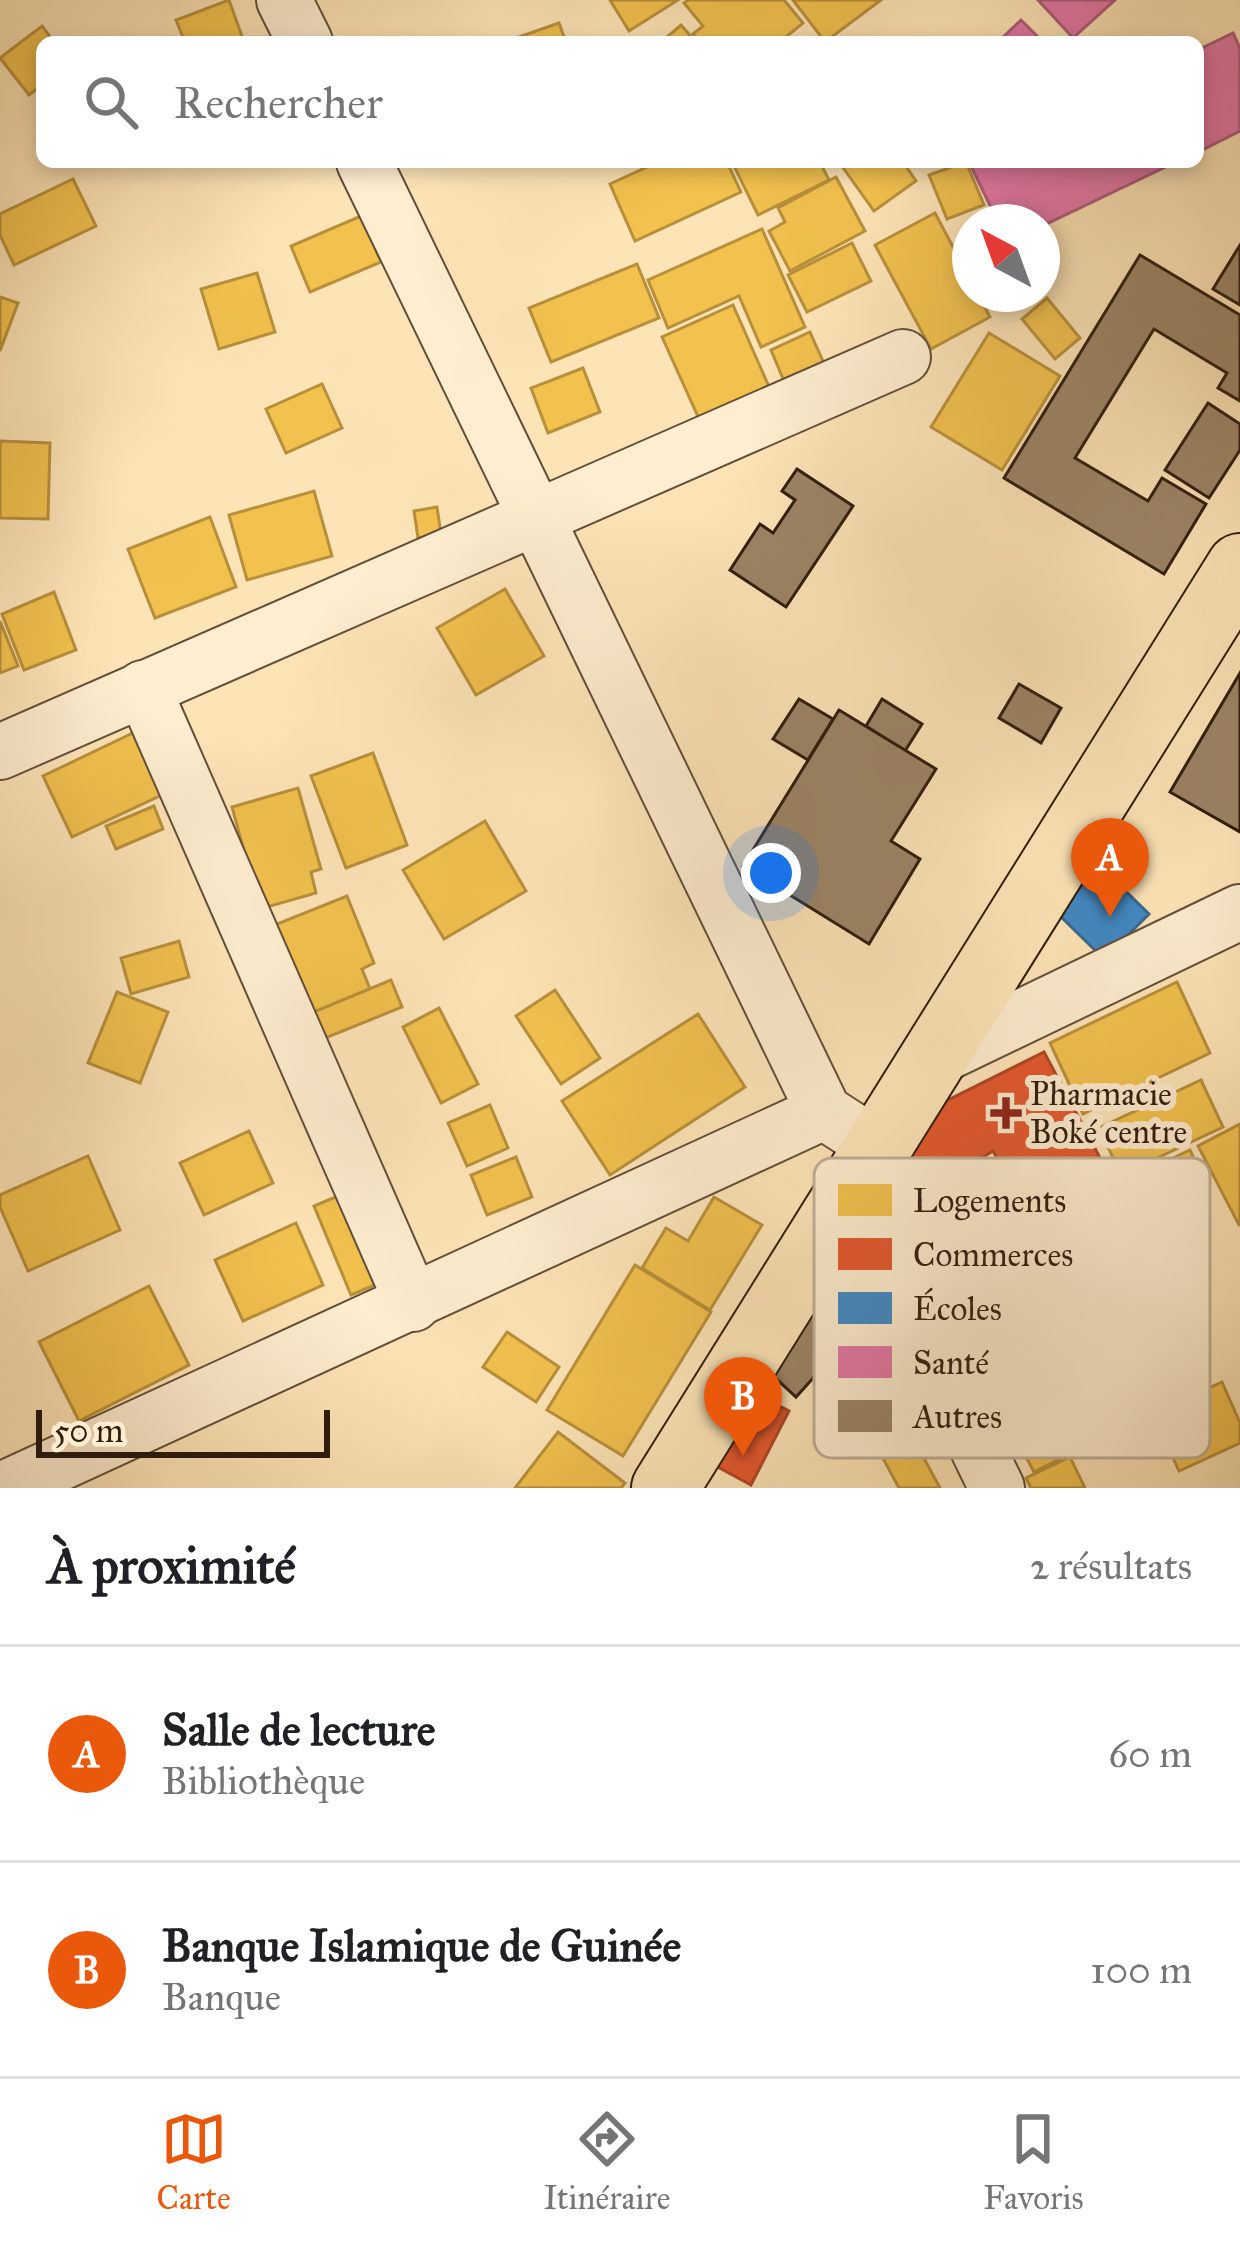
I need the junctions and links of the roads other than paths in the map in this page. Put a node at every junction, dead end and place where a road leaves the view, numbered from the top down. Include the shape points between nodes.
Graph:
1 (284, 0) edge
2 (301, 36) edge
3 (367, 168) edge
4 (903, 357) dead end
5 (538, 517) junction
6 (1240, 566) edge
7 (143, 688) junction
8 (0, 752) edge
9 (1240, 912) edge
10 (936, 1058) junction
11 (850, 1148) junction
12 (822, 1158) edge
13 (845, 1158) edge
14 (854, 1158) edge
15 (814, 1161) edge
16 (814, 1214) edge
17 (413, 1304) junction
18 (984, 1458) edge
19 (3, 1486) edge
20 (665, 1488) edge
21 (997, 1488) edge

1 - 2 street
3 - 5 street
4 - 5 street
5 - 7 street
5 - 11 street
6 - 10 highway
7 - 8 street
7 - 17 street
9 - 10 street
10 - 11 highway
11 - 12 street
11 - 13 highway
11 - 14 street
15 - 17 street
16 - 20 highway
17 - 19 street
18 - 21 street

